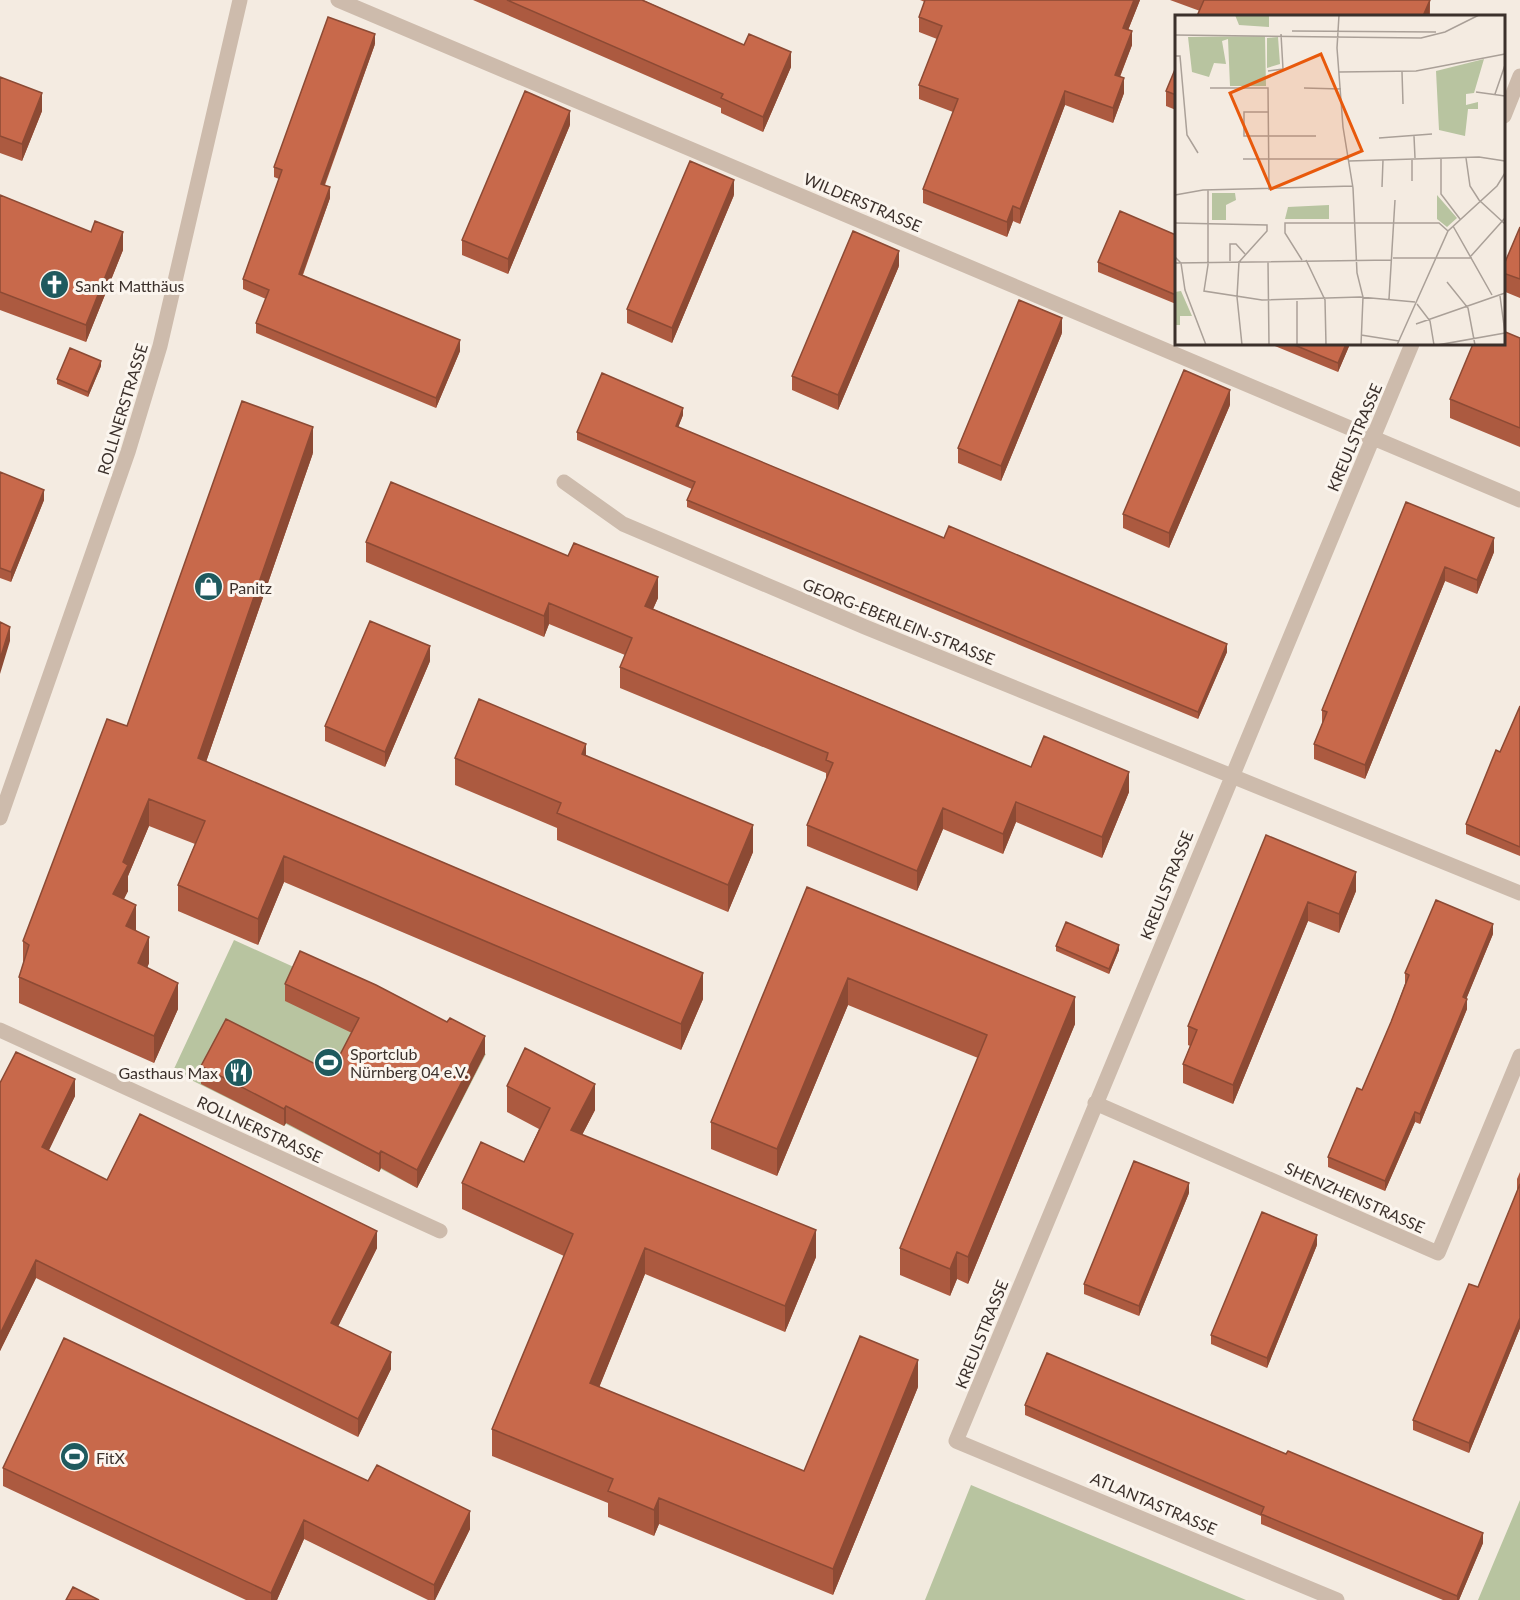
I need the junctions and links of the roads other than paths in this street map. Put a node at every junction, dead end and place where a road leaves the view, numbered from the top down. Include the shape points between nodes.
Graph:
1 (240, 0) edge
2 (338, 0) edge
3 (1520, 76) edge
4 (1505, 112) edge
5 (1412, 345) edge
6 (1374, 437) junction
7 (564, 482) dead end
8 (1520, 500) edge
9 (1230, 776) junction
10 (0, 818) edge
11 (1520, 893) edge
12 (0, 1030) edge
13 (1520, 1056) edge
14 (1095, 1103) junction
15 (440, 1232) dead end
16 (956, 1441) joint
17 (1337, 1600) edge

1 - 10 street, ROLLNERSTRASSE via 160,346 128,452
2 - 6 street, WILDERSTRASSE
3 - 4 street
5 - 6 street, KREULSTRASSE
6 - 8 street, WILDERSTRASSE
6 - 9 street, KREULSTRASSE
7 - 9 street, GEORG-EBERLEIN-STRASSE via 623,524
9 - 11 street
9 - 14 street, KREULSTRASSE
12 - 15 street, ROLLNERSTRASSE
13 - 14 street, SHENZHENSTRASSE via 1437,1253
14 - 16 street, KREULSTRASSE
16 - 17 street, ATLANTASTRASSE

